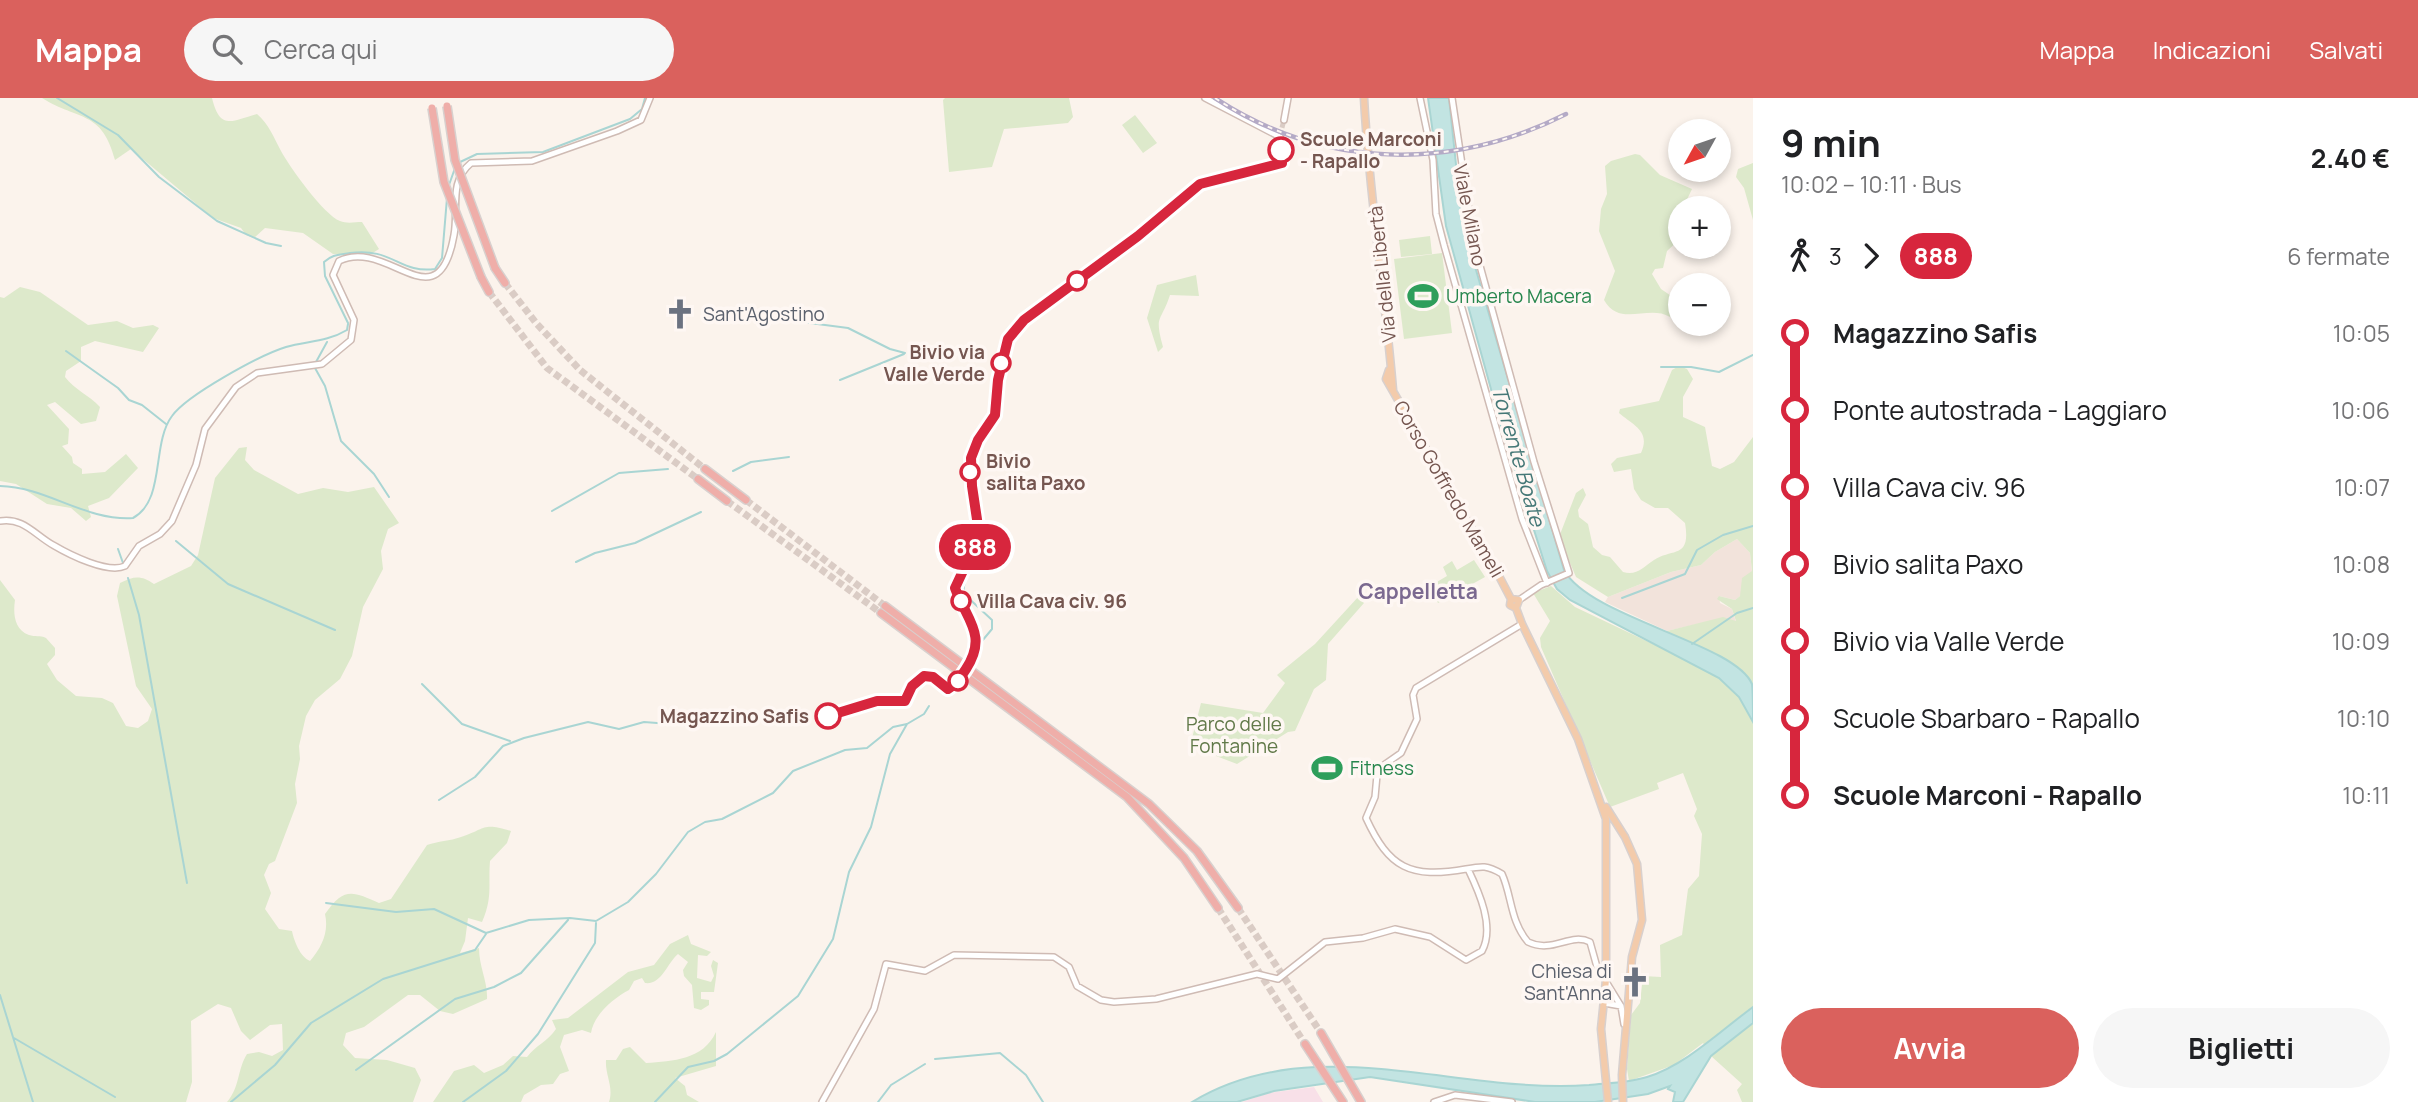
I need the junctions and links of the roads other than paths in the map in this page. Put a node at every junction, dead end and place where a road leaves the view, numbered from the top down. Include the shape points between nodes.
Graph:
1 (431, 98) edge
2 (650, 98) edge
3 (1205, 98) edge
4 (1289, 98) edge
5 (1364, 98) edge
6 (1420, 98) edge
7 (1452, 98) edge
8 (447, 102) edge
9 (1284, 120) tunnel mouth
10 (1280, 137) dead end
11 (505, 283) tunnel mouth
12 (489, 292) tunnel mouth
13 (1390, 364) junction
14 (1386, 379) joint
15 (1393, 390) junction
16 (705, 469) tunnel mouth
17 (698, 479) tunnel mouth
18 (746, 500) tunnel mouth
19 (727, 502) tunnel mouth
20 (0, 522) edge
21 (1547, 583) junction
22 (1515, 603) junction
23 (883, 609) tunnel mouth
24 (1522, 624) junction
25 (989, 688) junction
26 (1601, 799) junction
27 (1468, 869) junction
28 (1218, 908) tunnel mouth
29 (1238, 908) tunnel mouth
30 (1606, 980) junction
31 (1604, 1003) junction
32 (1620, 1006) junction
33 (1625, 1028) junction
34 (1321, 1033) tunnel mouth
35 (1305, 1044) tunnel mouth
36 (1622, 1078) junction
37 (1605, 1079) junction
38 (1623, 1100) edge
39 (1607, 1101) edge
40 (822, 1102) edge
41 (1343, 1102) edge
42 (1361, 1102) edge
43 (1434, 1102) edge
44 (1512, 1102) edge

1 - 12 highway, bridge via 444,181
2 - 20 street via 641,120 617,131 532,161 471,163 457,180 454,235 445,268 426,279 375,259 339,261 333,275 354,320 351,340 322,364 247,378 205,429 196,465 172,521 139,546 125,566 119,569 64,551 20,523
3 - 10 street
4 - 9 street
5 - 13 main road, Via della Libertà
6 - 21 street via 1438,222 1522,519
7 - 21 street, Viale Milano via 1474,244 1569,573
8 - 11 highway, bridge via 455,160 495,268
13 - 14 main road, Via della Libertà
13 - 15 main road, Via della Libertà
14 - 15 main road, Corso Goffredo Mameli
15 - 22 main road, Corso Goffredo Mameli
16 - 18 highway
17 - 19 highway
21 - 22 street
22 - 24 main road, Corso Goffredo Mameli
23 - 25 highway
24 - 26 main road, Corso Goffredo Mameli via 1578,739
24 - 27 street via 1414,692 1418,719 1401,753 1381,767 1367,811 1378,844 1397,864 1413,872
25 - 28 highway via 1127,797 1184,859
25 - 29 highway via 1116,778 1172,824
26 - 30 main road via 1607,827
26 - 33 main road via 1637,864 1642,920 1632,957
27 - 30 street via 1480,865 1502,874 1508,901 1528,942 1552,947 1585,940 1592,945 1597,967
27 - 40 street via 1487,936 1482,951 1466,960 1430,937 1395,929 1363,939 1325,943 1278,979 1257,974 1156,999 1114,1002 1077,986 1069,967 1054,957 961,954 925,971 886,964 874,1009
30 - 31 main road
30 - 32 street
31 - 32 street
31 - 37 main road
32 - 33 street
33 - 36 main road
34 - 42 highway
35 - 41 highway
36 - 37 street
36 - 38 main road
37 - 39 main road
43 - 44 street via 1455,1095

